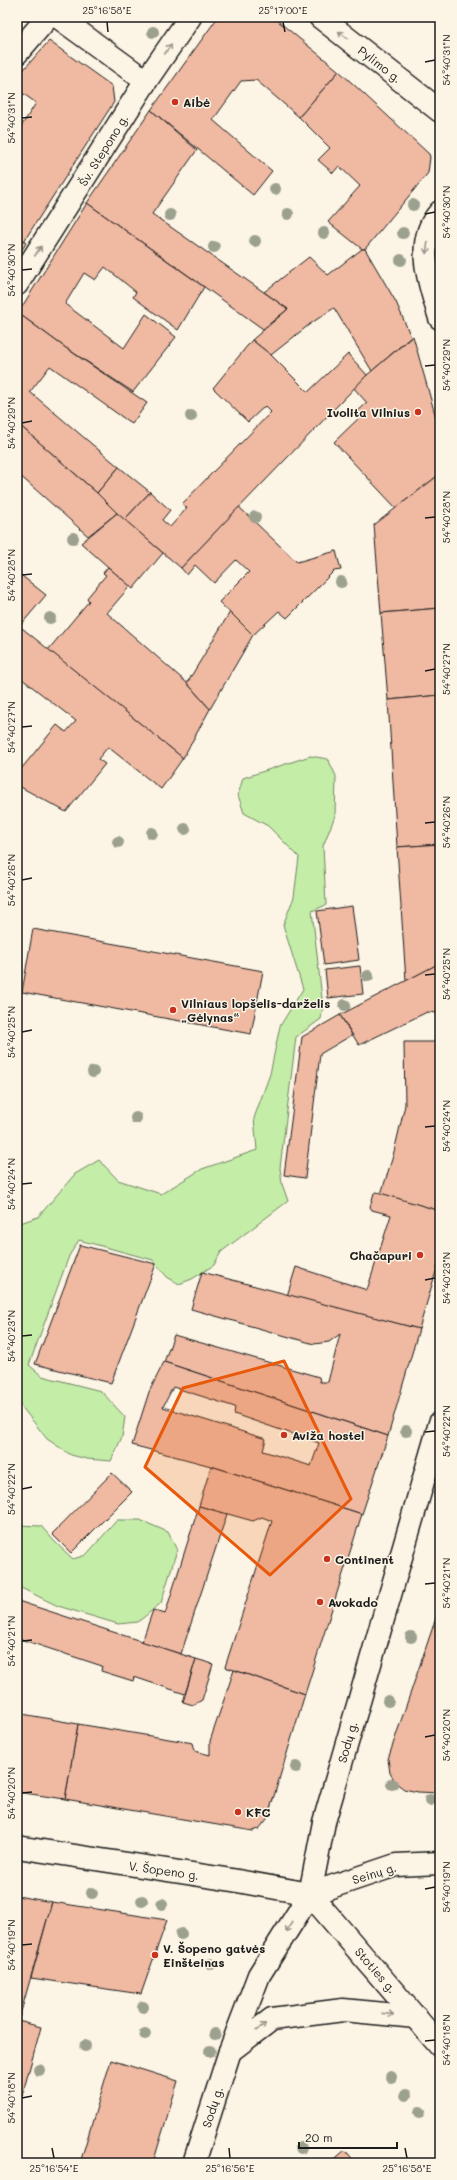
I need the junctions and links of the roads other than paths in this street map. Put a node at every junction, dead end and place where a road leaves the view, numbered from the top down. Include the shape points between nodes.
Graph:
1 (48, 17) edge
2 (58, 17) edge
3 (190, 17) edge
4 (320, 17) edge
5 (17, 53) edge
6 (146, 81) junction
7 (440, 111) edge
8 (440, 212) edge
9 (17, 284) edge
10 (440, 318) edge
11 (440, 1423) edge
12 (17, 1847) edge
13 (440, 1864) edge
14 (310, 1894) junction
15 (416, 2017) junction
16 (440, 2046) edge
17 (230, 2051) junction
18 (194, 2163) edge

1 - 5 main road
2 - 6 main road
6 -> 3 main road, Šv. Stepono g.
7 -> 4 main road, Pylimo g.
9 -> 6 main road, Šv. Stepono g.
8 -> 10 main road via 430,231 425,252 427,276
11 - 14 main road, Sodų g. via 324,1822
12 - 14 main road, V. Šopeno g.
13 - 14 main road, Seinų g. via 396,1865
14 - 15 main road, Stoties g.
14 -> 17 main road, Sodų g. via 259,1975
15 - 16 main road, Stoties g.
17 -> 15 main road via 272,2019 343,2010
17 - 18 main road, Sodų g.

